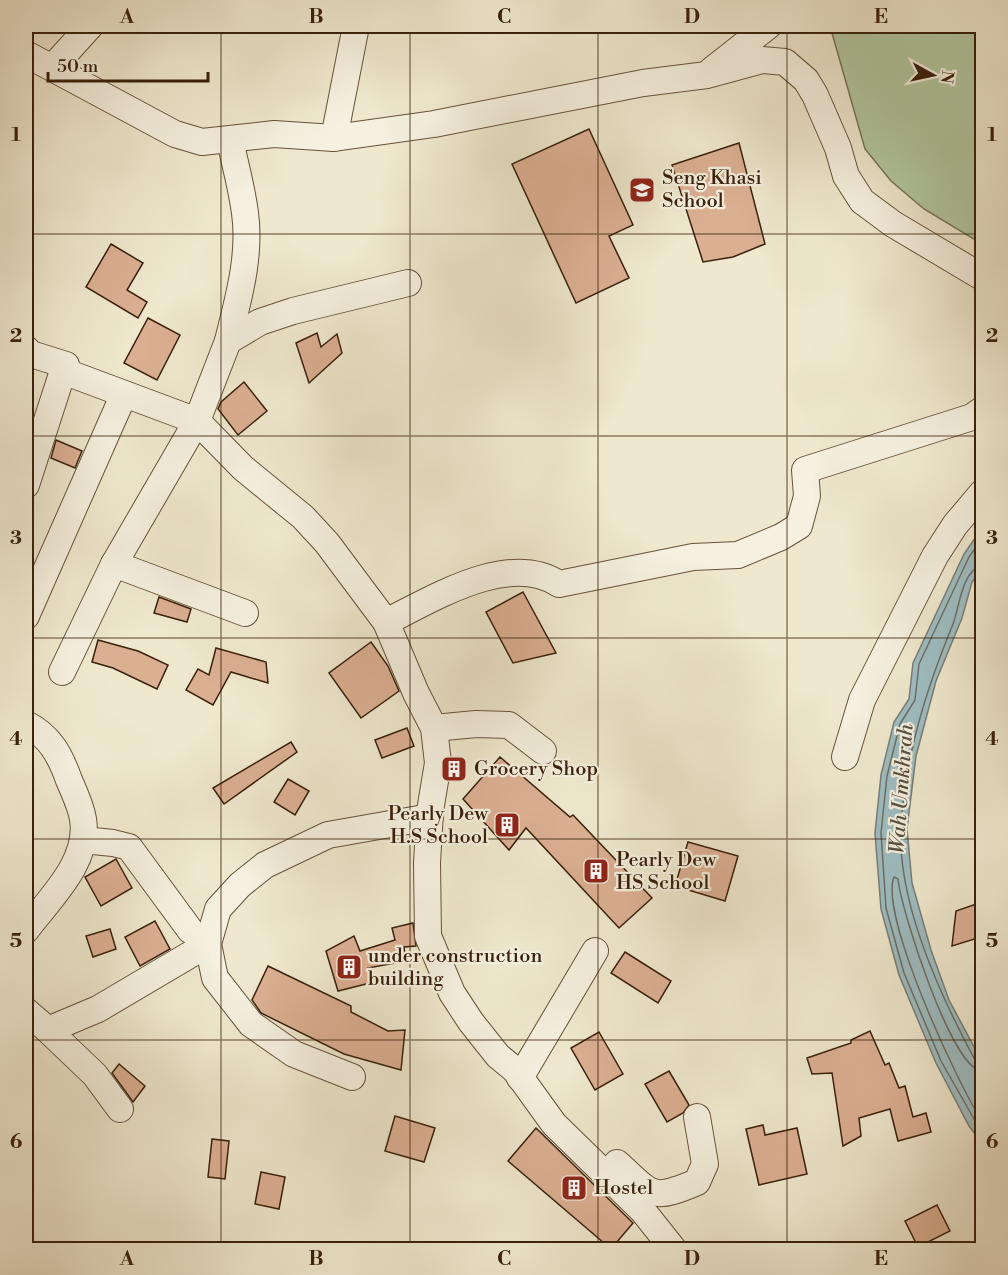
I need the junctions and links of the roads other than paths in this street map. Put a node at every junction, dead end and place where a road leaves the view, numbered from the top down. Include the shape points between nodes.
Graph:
1 (90, 26) edge
2 (356, 26) edge
3 (768, 26) edge
4 (26, 54) edge
5 (53, 67) junction
6 (707, 75) junction
7 (334, 138) junction
8 (230, 140) junction
9 (982, 278) edge
10 (408, 283) dead end
11 (228, 341) junction
12 (26, 349) edge
13 (63, 371) junction
14 (124, 394) junction
15 (982, 410) edge
16 (197, 422) junction
17 (26, 485) edge
18 (982, 494) edge
19 (114, 564) junction
20 (245, 613) dead end
21 (26, 616) edge
22 (386, 622) junction
23 (62, 672) dead end
24 (26, 724) edge
25 (434, 728) junction
26 (543, 751) dead end
27 (845, 757) dead end
28 (430, 817) junction
29 (83, 840) junction
30 (26, 930) edge
31 (199, 937) junction
32 (595, 951) dead end
33 (26, 1011) edge
34 (48, 1030) junction
35 (352, 1077) dead end
36 (520, 1078) junction
37 (120, 1109) dead end
38 (697, 1117) dead end
39 (586, 1156) junction
40 (674, 1250) edge

1 - 5 street
2 - 7 street
3 - 6 street
4 - 5 street
5 - 8 street via 175,134 202,142
6 - 7 street
6 - 9 street via 762,60 785,62 795,68 815,95 846,176 862,201
7 - 8 street via 274,134
8 - 11 street via 246,214 246,251
10 - 11 street via 282,314
11 - 16 street
12 - 13 street via 66,365
13 - 14 street
13 - 17 street
14 - 16 street
14 - 21 street
15 - 22 street via 972,417 805,470 807,496 799,526 738,555 693,556 559,584 548,578 516,573 476,580
16 - 19 street
16 - 22 street via 319,534
18 - 27 street via 934,556 862,700
19 - 20 street
19 - 23 street
22 - 25 street
24 - 29 street via 49,741 61,758 83,818
25 - 26 street via 509,725
25 - 28 street via 438,763
28 - 31 street via 328,835 265,866 240,885
28 - 36 street via 428,936 452,993 498,1056
29 - 30 street via 77,861
29 - 31 street via 129,848
31 - 34 street via 98,1009
31 - 35 street via 215,978 251,1024 294,1054
32 - 36 street
33 - 34 street
34 - 37 street via 96,1076
36 - 39 street via 554,1124
38 - 39 street via 705,1164 703,1174 697,1182 667,1195 647,1191 609,1157
39 - 40 street via 643,1211

